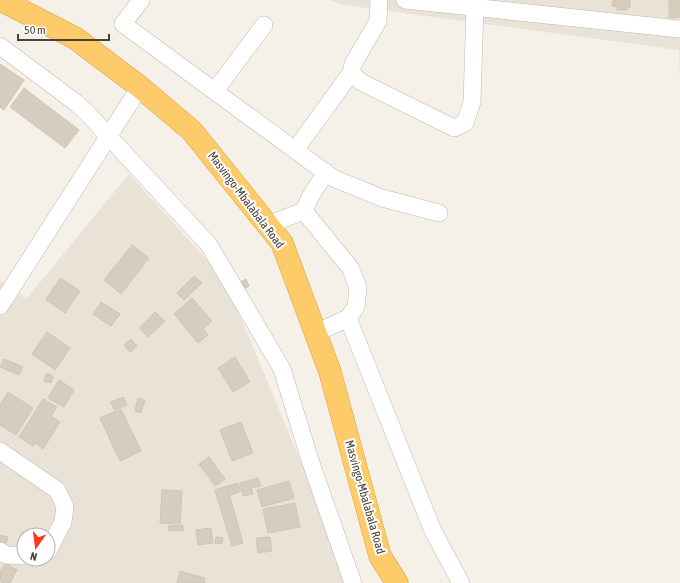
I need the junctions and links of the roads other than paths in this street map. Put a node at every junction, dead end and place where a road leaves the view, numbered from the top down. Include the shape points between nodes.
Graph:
1 (1, 0) edge
2 (141, 0) edge
3 (379, 0) edge
4 (405, 0) edge
5 (475, 7) junction
6 (264, 25) dead end
7 (680, 29) edge
8 (0, 46) edge
9 (352, 73) junction
10 (140, 87) junction
11 (215, 91) junction
12 (109, 136) junction
13 (295, 150) junction
14 (326, 172) junction
15 (304, 211) junction
16 (439, 213) dead end
17 (267, 225) junction
18 (6, 285) edge
19 (0, 306) edge
20 (348, 318) junction
21 (316, 333) junction
22 (0, 451) edge
23 (56, 536) edge
24 (0, 551) edge
25 (16, 556) edge
26 (353, 583) edge
27 (397, 583) edge
28 (461, 583) edge

1 - 10 highway, Masvingo-Mbalabala Road via 75,38
2 - 11 street via 123,24
3 - 9 street via 378,21 353,64
4 - 5 street
5 - 7 street
5 - 9 street via 472,102 465,123 454,128 361,82
6 - 11 street
8 - 12 street via 75,102
9 - 13 street
10 - 12 street
10 - 17 highway, Masvingo-Mbalabala Road via 192,131
11 - 13 street
12 - 18 street
12 - 26 street via 209,245 282,369 310,460
13 - 14 street
14 - 15 street
14 - 16 street via 334,178 382,198
15 - 17 street
15 - 20 street via 351,269 358,288 356,307
17 - 21 highway, Masvingo-Mbalabala Road via 282,243
18 - 19 street
20 - 21 street
20 - 28 street via 433,531
21 - 27 highway, Masvingo-Mbalabala Road via 330,372 380,556
22 - 23 street via 57,490 65,506 63,522
24 - 25 street via 6,555

